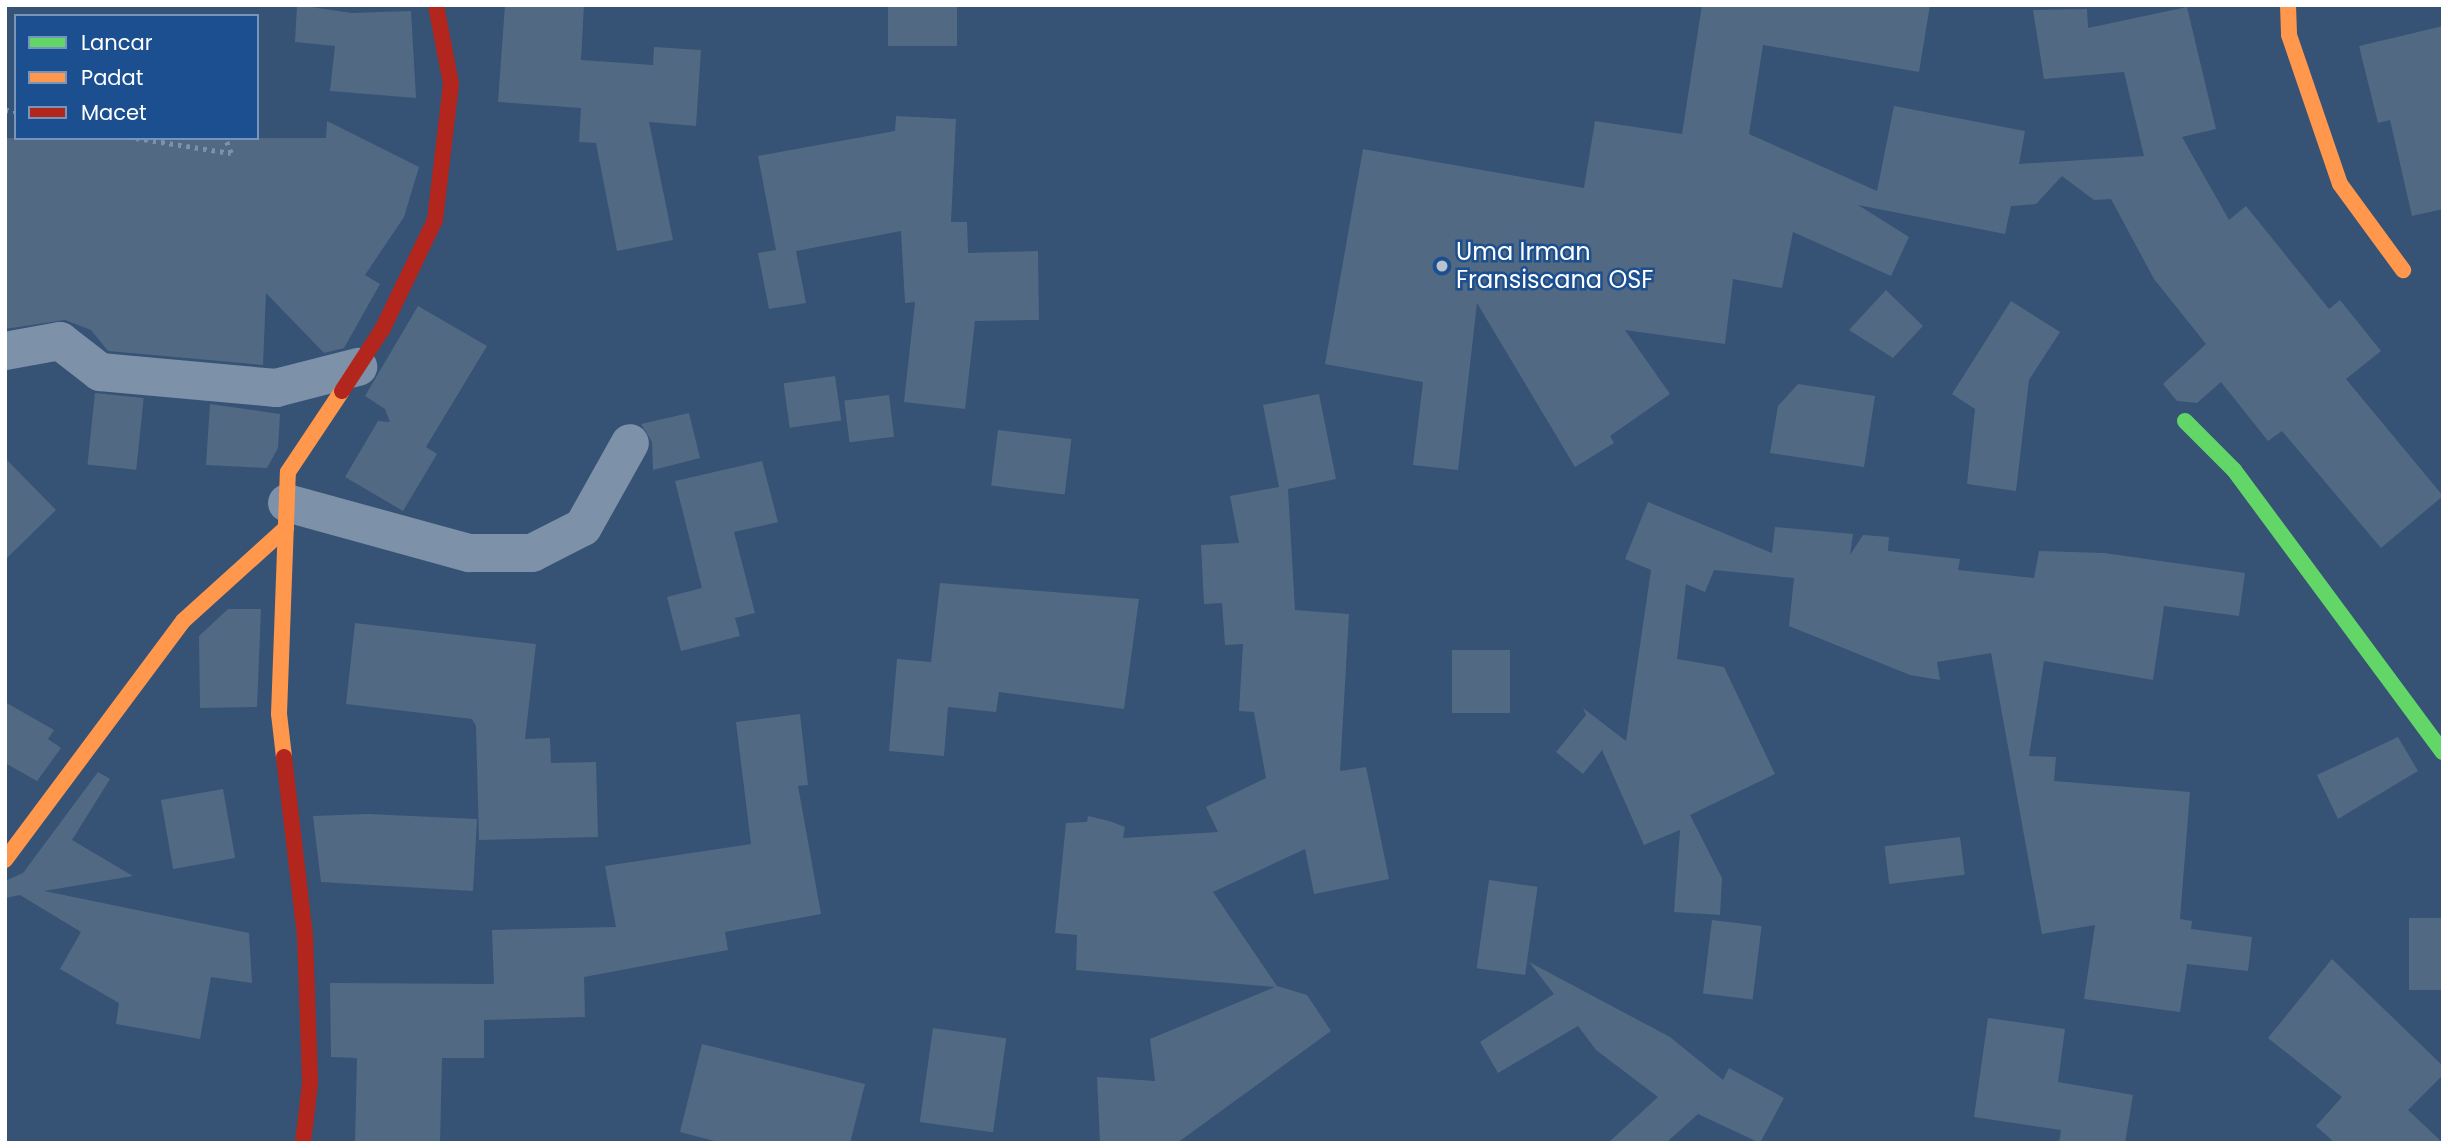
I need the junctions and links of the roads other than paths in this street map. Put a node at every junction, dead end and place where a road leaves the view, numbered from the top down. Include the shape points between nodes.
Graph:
1 (436, 5) edge
2 (2288, 5) edge
3 (2403, 270) dead end
4 (5, 351) edge
5 (358, 366) junction
6 (2185, 421) dead end
7 (630, 443) dead end
8 (287, 515) junction
9 (2443, 752) edge
10 (5, 860) edge
11 (303, 1143) edge

1 - 5 street via 451,85 435,220
2 - 3 street via 2289,35 2340,184
4 - 5 street via 60,341 100,372 276,388
5 - 8 street via 288,472
6 - 9 street via 2234,470
7 - 8 street via 583,527 532,553 469,553
8 - 10 street via 183,621
8 - 11 street via 279,714 305,937 310,1083

